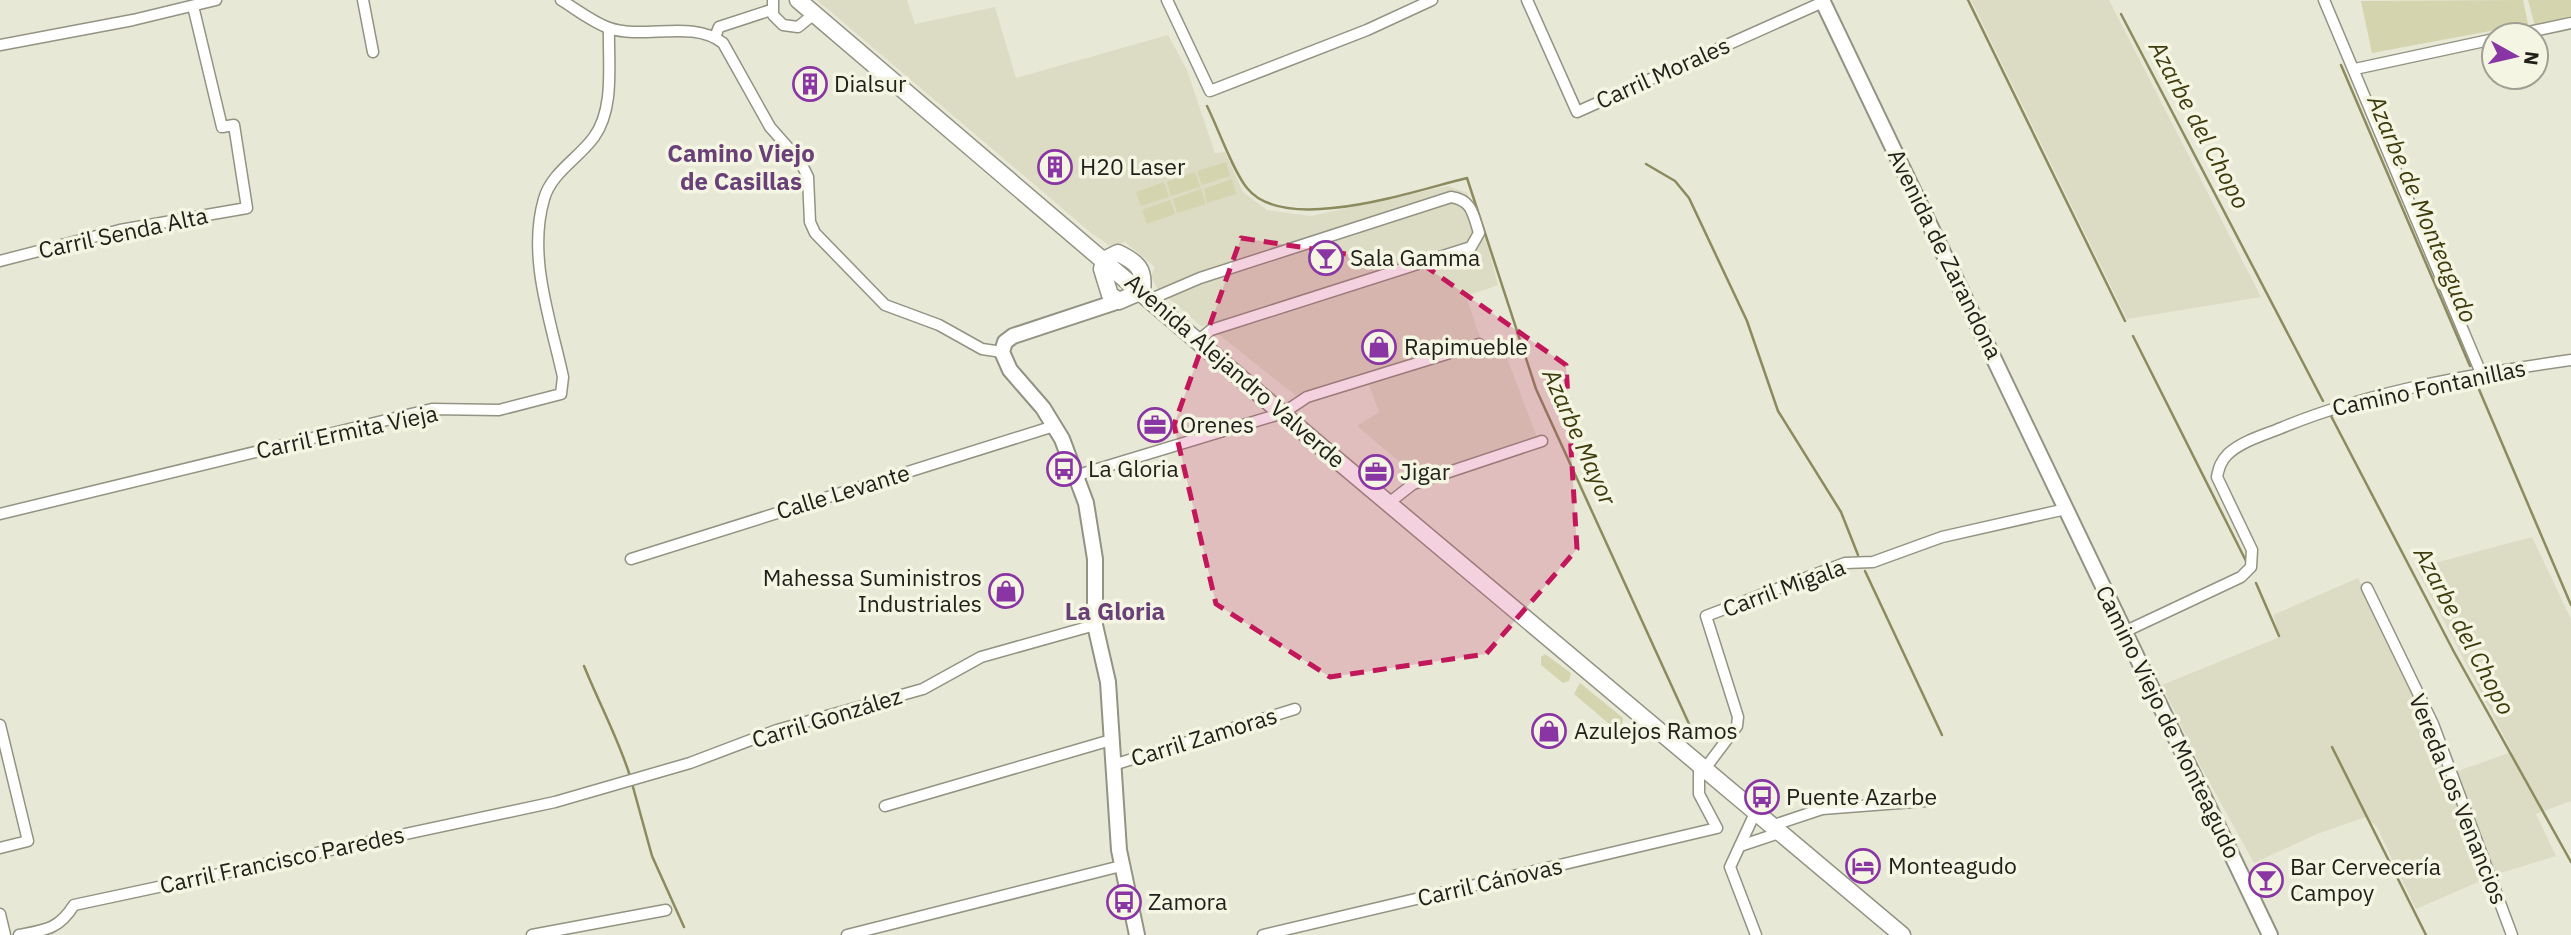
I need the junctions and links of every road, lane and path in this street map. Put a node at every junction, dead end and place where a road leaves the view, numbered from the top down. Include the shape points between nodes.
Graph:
1 (216, 0) edge
2 (363, 0) edge
3 (561, 0) edge
4 (798, 0) edge
5 (1167, 0) edge
6 (1432, 0) edge
7 (1527, 0) edge
8 (2324, 0) edge
9 (1823, 1) edge
10 (772, 5) edge
11 (193, 6) junction
12 (814, 14) junction
13 (2571, 23) edge
14 (2550, 27) edge
15 (609, 28) junction
16 (715, 37) junction
17 (2480, 42) edge
18 (0, 45) edge
19 (373, 52) dead end
20 (2355, 69) junction
21 (1104, 260) junction
22 (0, 261) edge
23 (1105, 286) junction
24 (1147, 295) junction
25 (1119, 301) junction
26 (1098, 308) junction
27 (1199, 340) junction
28 (1479, 344) dead end
29 (1002, 352) junction
30 (2571, 360) edge
31 (2481, 373) junction
32 (1283, 413) junction
33 (1054, 426) junction
34 (1542, 441) dead end
35 (1078, 475) junction
36 (1390, 502) junction
37 (2066, 509) junction
38 (0, 514) edge
39 (631, 559) dead end
40 (2367, 588) dead end
41 (1095, 625) junction
42 (2124, 632) junction
43 (1295, 709) dead end
44 (0, 725) edge
45 (1111, 740) junction
46 (1113, 765) junction
47 (1702, 767) junction
48 (1926, 801) dead end
49 (555, 802) joint
50 (885, 806) dead end
51 (1755, 813) junction
52 (1775, 829) junction
53 (0, 848) edge
54 (1736, 848) junction
55 (1121, 866) junction
56 (666, 910) dead end
57 (0, 914) edge
58 (5, 935) edge
59 (19, 935) edge
60 (532, 935) edge
61 (847, 935) edge
62 (1137, 935) edge
63 (1263, 935) edge
64 (1756, 935) edge
65 (1902, 935) edge
66 (2270, 935) edge
67 (2512, 935) edge

1 - 11 street
2 - 19 street
3 - 15 street
4 - 12 main road, Avenida Alejandro Valverde
5 - 6 street via 1210,91
7 - 9 street, Carril Morales via 1577,112
8 - 20 street
9 - 37 street, Avenida de Zarandona
10 - 12 street via 779,23 793,27
10 - 16 street via 719,27
11 - 18 street
11 - 22 street, Carril Senda Alta via 222,127 234,125 247,208 120,230
12 - 21 main road, Avenida Alejandro Valverde
13 - 14 street
15 - 16 street
15 - 38 street, Carril Ermita Vieja via 606,111 594,136 555,178 544,198 537,258 563,377 561,394 499,410 432,409
16 - 29 street via 723,43 770,127 800,161 808,177 810,222 815,233 884,305 939,325 982,349
17 - 20 street
20 - 31 street
21 - 23 main road
21 - 24 main road, Avenida Alejandro Valverde
23 - 25 main road
23 - 26 street
24 - 25 main road
24 - 27 main road, Avenida Alejandro Valverde
24 - 27 street via 1451,197 1463,199 1472,209 1479,233 1471,247 1211,330
25 - 26 street
26 - 29 street via 1013,336
27 - 32 main road, Avenida Alejandro Valverde
28 - 32 street via 1307,397
29 - 33 street via 1010,370
30 - 31 street, Camino Fontanillas
31 - 42 street, Camino Fontanillas via 2350,402 2251,440 2230,453 2219,465 2217,477 2252,550 2251,567 2241,577
32 - 35 street
32 - 36 main road, Avenida Alejandro Valverde
33 - 35 street
33 - 39 street, Calle Levante
34 - 36 street via 1412,484
35 - 41 street via 1093,533
36 - 47 main road, Avenida Alejandro Valverde
37 - 42 street, Camino Viejo de Monteagudo
37 - 47 street, Carril Migala via 1942,537 1873,562 1845,563 1706,616 1738,717 1737,726
40 - 67 street, Vereda Los Venancios via 2433,724
41 - 45 street via 1108,682
41 - 49 street, Carril González via 981,657 923,689 777,730 690,763
42 - 66 street, Camino Viejo de Monteagudo
43 - 46 street, Carril Zamoras
44 - 53 street via 28,841
45 - 46 street
45 - 50 street
46 - 55 street
47 - 51 main road, Avenida Alejandro Valverde
47 - 63 street, Carril Cánovas via 1699,794 1717,828
48 - 52 street via 1822,809
49 - 59 street, Carril Francisco Paredes via 74,905 65,920
51 - 52 main road
51 - 54 street
52 - 54 street
52 - 65 main road
54 - 64 street via 1730,867
55 - 61 street
55 - 62 street
56 - 60 street
57 - 58 street

